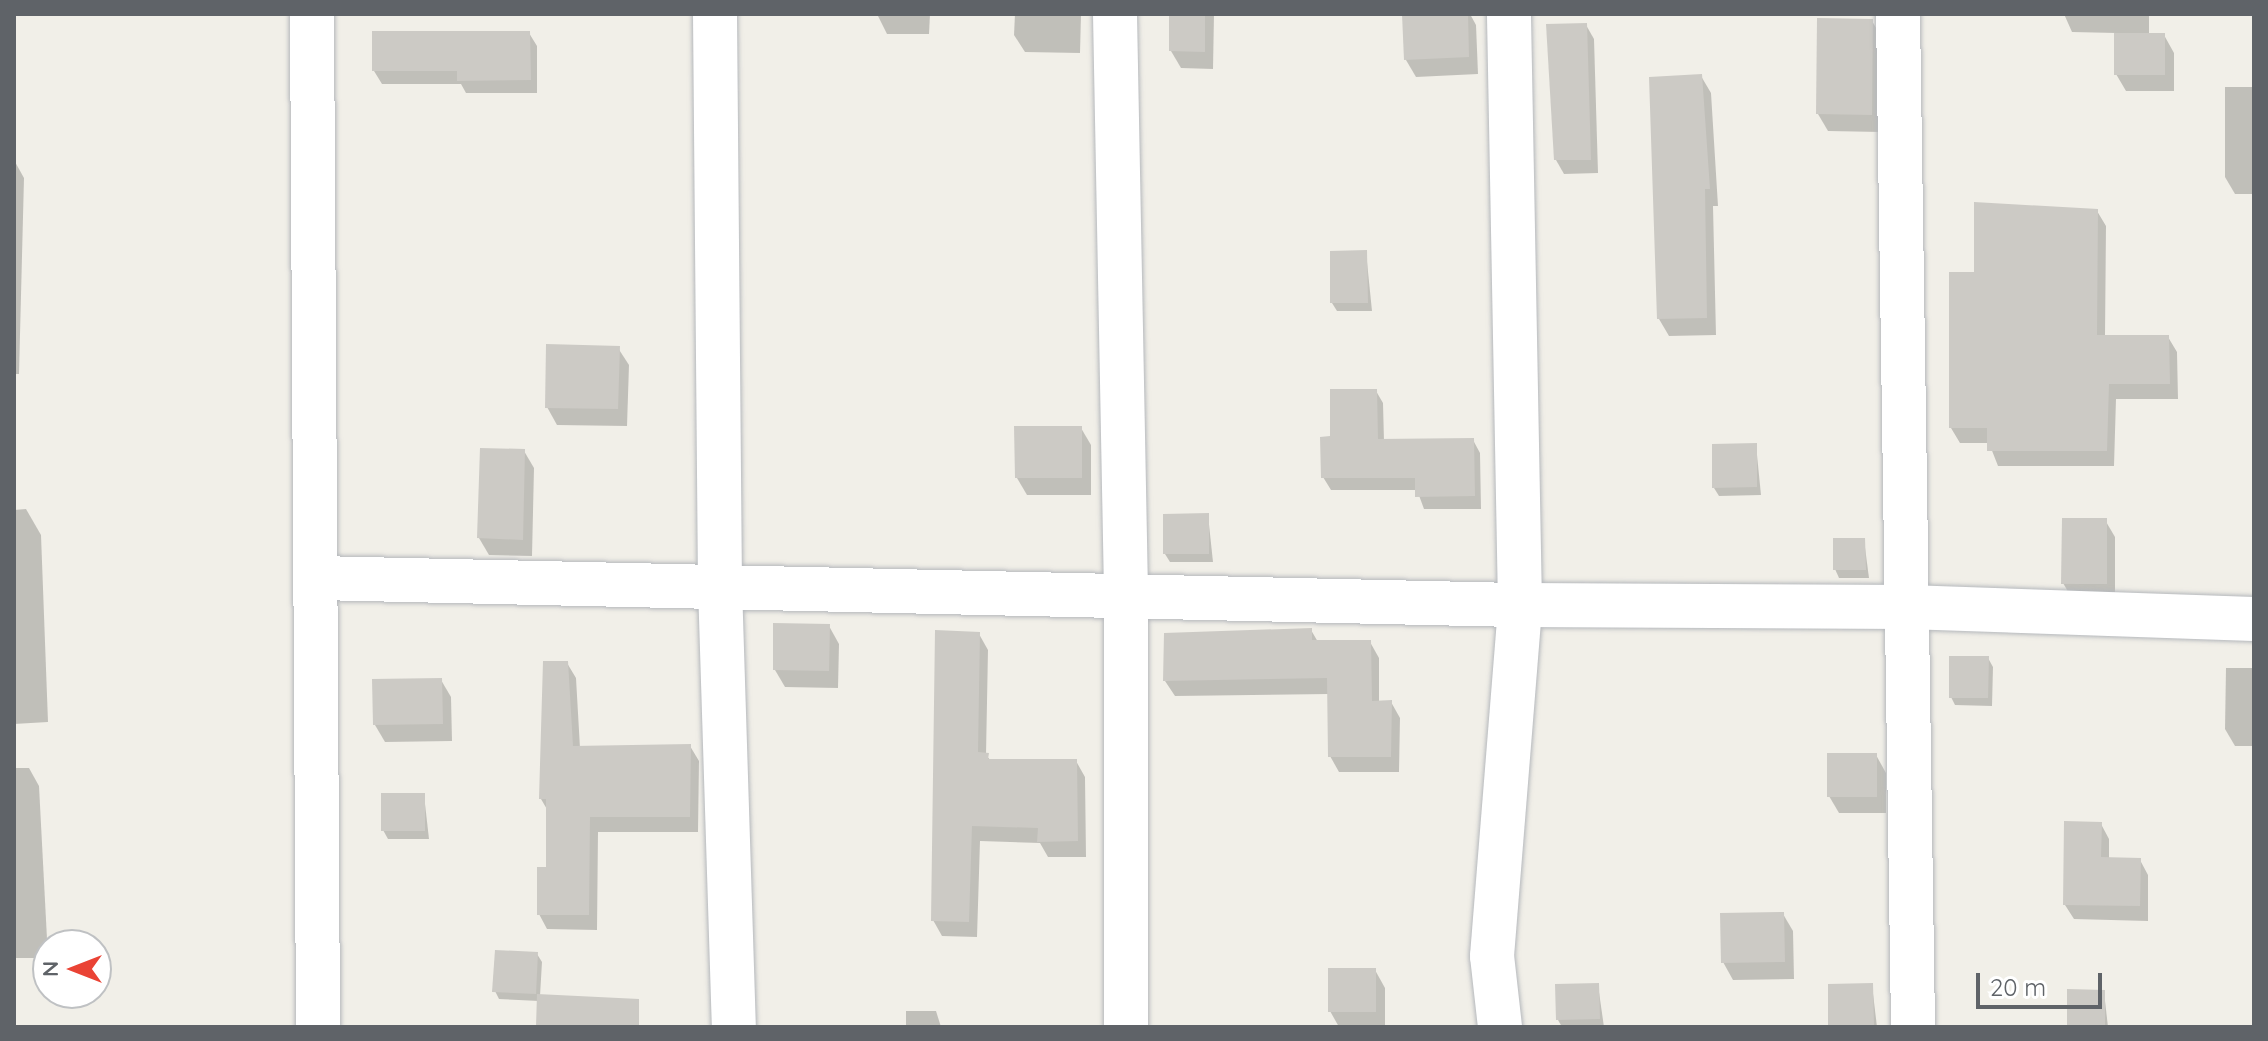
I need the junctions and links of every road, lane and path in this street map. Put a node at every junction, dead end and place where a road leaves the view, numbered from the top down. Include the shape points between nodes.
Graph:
1 (312, 14) edge
2 (715, 14) edge
3 (1115, 14) edge
4 (1509, 14) edge
5 (1898, 14) edge
6 (317, 578) junction
7 (720, 586) junction
8 (1126, 593) junction
9 (1520, 605) junction
10 (1907, 607) junction
11 (2254, 619) edge
12 (318, 1027) edge
13 (734, 1027) edge
14 (1126, 1027) edge
15 (1500, 1027) edge
16 (1913, 1027) edge

1 - 6 street
2 - 7 street
3 - 8 street
4 - 9 street
5 - 10 street
6 - 7 street
6 - 12 street
7 - 8 street
7 - 13 street
8 - 9 street
8 - 14 street
9 - 10 street
9 - 15 street via 1492,956
10 - 11 street
10 - 16 street

